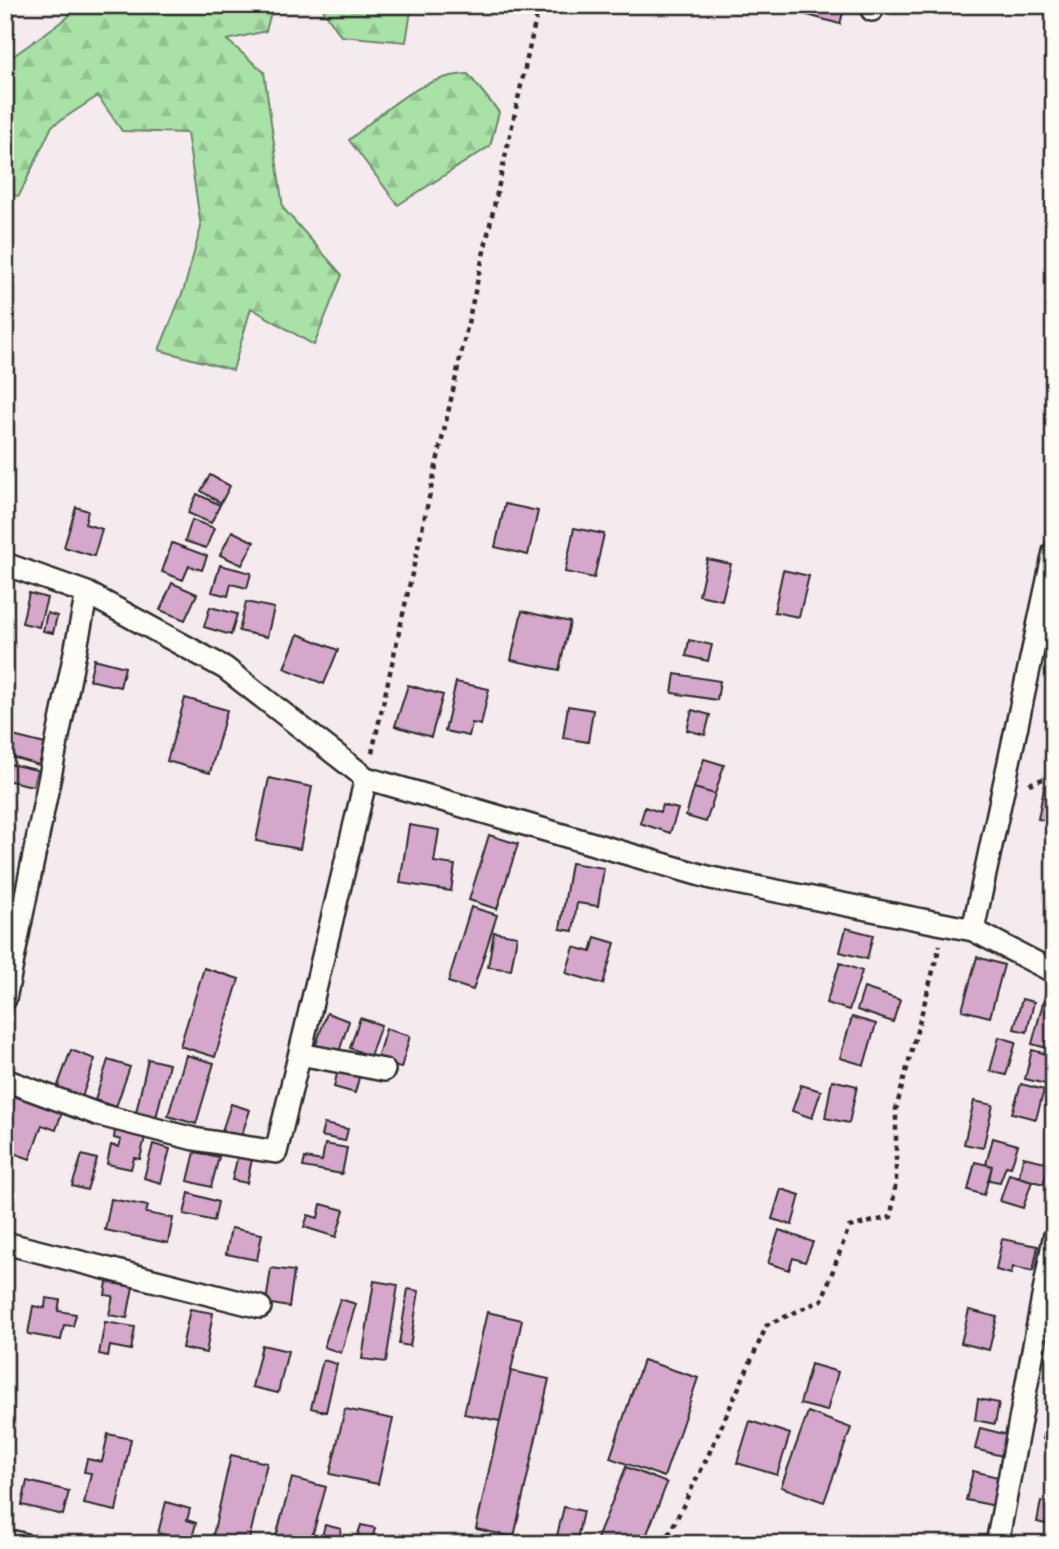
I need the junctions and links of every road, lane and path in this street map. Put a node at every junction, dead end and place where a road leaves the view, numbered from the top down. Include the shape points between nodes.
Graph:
1 (539, 5) edge
2 (1054, 552) edge
3 (5, 564) edge
4 (87, 593) junction
5 (366, 778) junction
6 (946, 925) junction
7 (973, 930) junction
8 (1054, 972) edge
9 (5, 999) edge
10 (300, 1054) junction
11 (384, 1070) dead end
12 (5, 1080) edge
13 (1054, 1237) edge
14 (5, 1244) edge
15 (260, 1307) dead end
16 (5, 1540) edge
17 (22, 1544) edge
18 (663, 1544) edge
19 (997, 1544) edge

1 - 5 path
2 - 7 street
3 - 4 street
4 - 5 street via 225,668
4 - 9 street
5 - 6 street via 710,878
5 - 10 street
6 - 7 street
6 - 18 path via 896,1110 891,1217 849,1227 822,1300 767,1325
7 - 8 street
10 - 11 street
10 - 12 street via 276,1152 194,1139 100,1115
13 - 19 street
14 - 15 street
16 - 17 street

